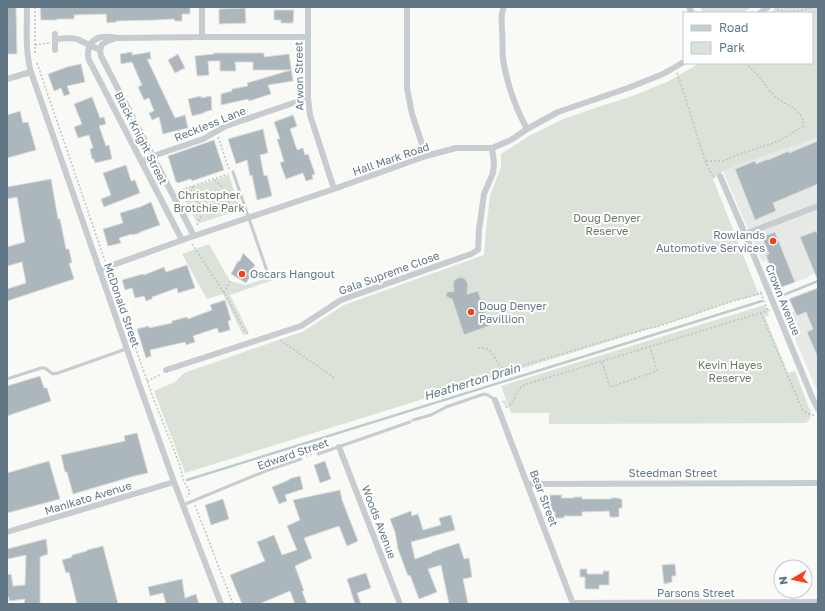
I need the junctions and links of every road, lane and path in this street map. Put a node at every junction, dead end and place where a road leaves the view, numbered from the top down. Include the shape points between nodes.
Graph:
1 (27, 7) edge
2 (35, 7) edge
3 (202, 7) edge
4 (308, 7) edge
5 (407, 7) edge
6 (504, 7) edge
7 (774, 7) edge
8 (814, 7) edge
9 (202, 37) junction
10 (308, 37) junction
11 (118, 38) junction
12 (55, 39) junction
13 (36, 45) junction
14 (90, 45) junction
15 (55, 50) dead end
16 (100, 50) junction
17 (683, 63) edge
18 (747, 65) dead end
19 (675, 67) junction
20 (31, 72) junction
21 (7, 79) edge
22 (308, 98) junction
23 (527, 129) junction
24 (216, 131) junction
25 (492, 148) junction
26 (153, 156) junction
27 (426, 156) junction
28 (705, 161) junction
29 (142, 162) junction
30 (233, 172) dead end
31 (720, 176) dead end
32 (214, 179) junction
33 (714, 180) dead end
34 (193, 186) junction
35 (334, 189) junction
36 (172, 193) junction
37 (204, 206) junction
38 (818, 206) edge
39 (249, 218) junction
40 (197, 225) dead end
41 (745, 234) junction
42 (188, 238) junction
43 (107, 267) junction
44 (99, 270) junction
45 (268, 274) dead end
46 (230, 281) dead end
47 (758, 286) dead end
48 (224, 292) junction
49 (761, 293) junction
50 (775, 308) junction
51 (768, 311) junction
52 (761, 313) junction
53 (274, 336) junction
54 (257, 341) junction
55 (650, 346) junction
56 (478, 348) dead end
57 (126, 349) junction
58 (602, 361) junction
59 (166, 370) joint
60 (7, 379) edge
61 (336, 379) dead end
62 (147, 381) junction
63 (496, 402) junction
64 (818, 409) edge
65 (818, 414) edge
66 (414, 420) dead end
67 (410, 422) dead end
68 (339, 447) junction
69 (318, 454) joint
70 (301, 459) joint
71 (174, 482) junction
72 (818, 483) edge
73 (527, 484) junction
74 (190, 492) junction
75 (193, 501) junction
76 (183, 506) junction
77 (7, 532) edge
78 (818, 602) edge
79 (220, 604) edge
80 (233, 604) edge
81 (400, 604) edge
82 (573, 604) edge

1 - 20 street, McDonald Street via 27,47
2 - 13 path
3 - 9 street
4 - 10 street, Arwon Street
5 - 27 street via 407,88 412,114
6 - 23 street via 503,57 506,77
7 - 8 path via 777,10 794,12
9 - 10 street
9 - 11 street
10 - 22 street, Arwon Street
11 - 14 street via 102,37
11 - 16 street via 104,43
12 - 13 path
12 - 14 street via 73,38
12 - 15 street
13 - 43 path via 35,59
14 - 16 street
14 - 29 street, Black Knight Street via 89,60
16 - 26 street, Black Knight Street
17 - 19 street, Hall Mark Road
18 - 28 path via 779,100 794,108 802,117 804,126 779,141 723,161
19 - 23 street, Hall Mark Road via 628,88 558,112
19 - 28 path
20 - 21 street
20 - 44 street, McDonald Street
22 - 24 street, Reckless Lane
22 - 35 street, Arwon Street via 310,115
23 - 25 street, Hall Mark Road via 511,140
24 - 26 street, Reckless Lane via 203,139
24 - 32 path via 231,173
25 - 27 street, Hall Mark Road via 456,148
25 - 53 street, Gala Supreme Close via 494,168 484,194 478,250 341,300 301,326
26 - 29 street, Reckless Lane
26 - 36 street, Black Knight Street
27 - 35 street, Hall Mark Road
28 - 33 path
29 - 42 street, Black Knight Street
30 - 39 lane
31 - 41 street, Crown Avenue
32 - 34 path
32 - 37 path via 231,200 215,213
34 - 36 path
34 - 37 path via 192,195
35 - 39 street, Hall Mark Road
36 - 42 street, Black Knight Street
37 - 40 path
38 - 41 street
39 - 42 street, Hall Mark Road
39 - 45 lane
41 - 50 street, Crown Avenue
42 - 43 street, Hall Mark Road
42 - 48 path
43 - 44 street, Hall Mark Road
43 - 62 path
44 - 57 street, McDonald Street
46 - 48 path
47 - 49 path
48 - 54 path via 245,332
49 - 51 path
49 - 56 path via 511,369 505,370 501,367 492,352
50 - 51 path
50 - 64 street, Crown Avenue
51 - 52 path
52 - 55 path
52 - 65 path via 802,409 810,415
53 - 54 street, Gala Supreme Close
53 - 61 path
54 - 59 street, Gala Supreme Close
55 - 58 path
55 - 58 path via 657,371 610,387
57 - 60 lane via 53,374 41,368
57 - 71 street, McDonald Street
58 - 63 path via 524,385 520,387 512,403 506,407 505,401
59 - 62 path
62 - 74 path
63 - 66 lane via 484,394
63 - 73 street, Bear Street
67 - 68 lane, Edward Street
68 - 69 lane, Edward Street
68 - 81 street, Woods Avenue
69 - 70 path, Edward Street via 317,452
70 - 75 lane, Edward Street
71 - 76 street, McDonald Street
71 - 77 street, Manikato Avenue
72 - 73 street, Steedman Street
73 - 82 street, Bear Street
74 - 75 path
74 - 76 path
75 - 76 lane, Edward Street
75 - 80 path
76 - 79 street, McDonald Street
78 - 82 street, Parsons Street

